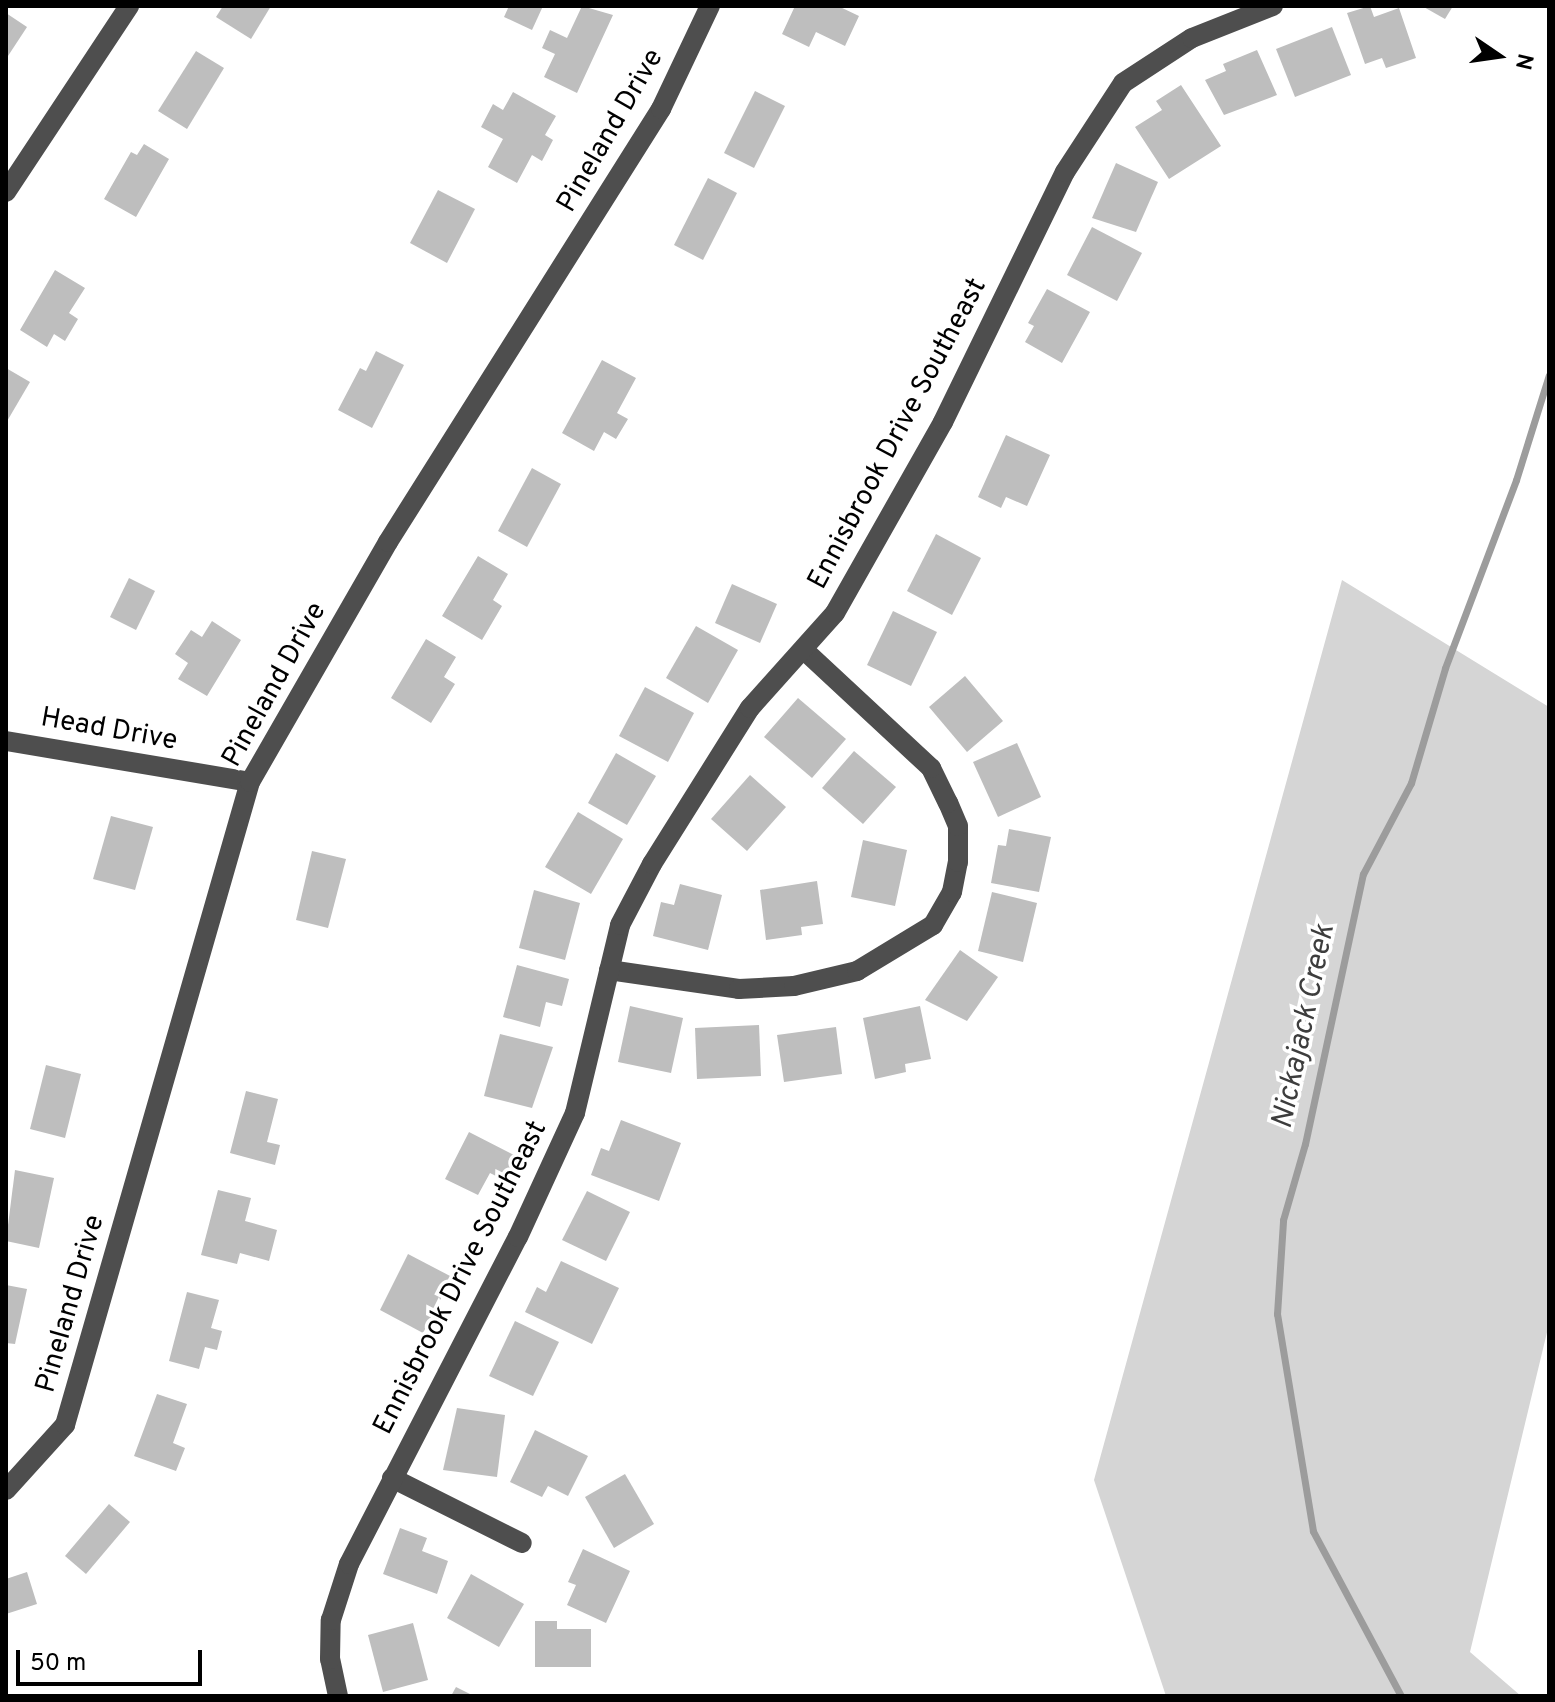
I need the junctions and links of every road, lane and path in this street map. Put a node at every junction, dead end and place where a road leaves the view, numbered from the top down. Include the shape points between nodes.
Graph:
1 (129, 6) edge
2 (710, 6) edge
3 (1273, 6) edge
4 (6, 192) edge
5 (804, 650) junction
6 (6, 741) edge
7 (250, 782) junction
8 (609, 970) junction
9 (392, 1478) junction
10 (6, 1490) edge
11 (522, 1543) dead end
12 (338, 1696) edge

1 - 4 street
2 - 7 street, Pineland Drive via 661,109 388,542
3 - 5 street, Ennisbrook Drive Southeast via 1192,38 1123,83 1065,172 943,422 835,613
5 - 8 street, Ennisbrook Drive Southeast via 750,708 652,864 620,925
5 - 8 street via 931,768 948,803 958,826 958,862 952,892 933,925 857,971 794,986 739,989
6 - 7 street, Head Drive
7 - 10 street, Pineland Drive via 65,1425
8 - 9 street, Ennisbrook Drive Southeast via 575,1113 518,1237
9 - 11 street
9 - 12 street, Ennisbrook Drive Southeast via 349,1564 331,1620 330,1659

